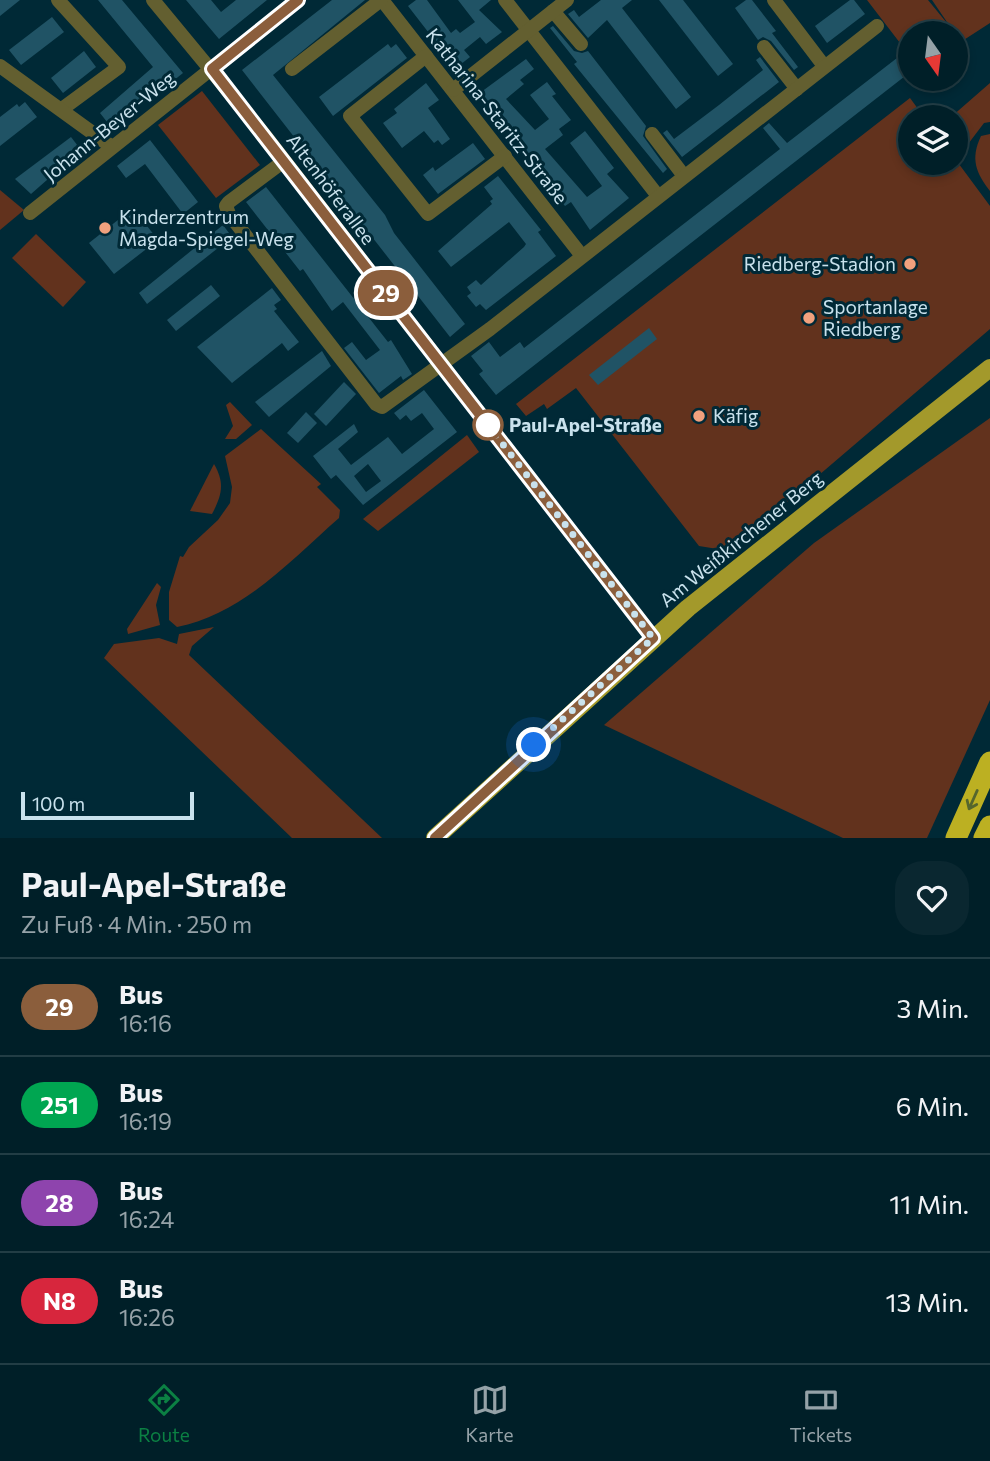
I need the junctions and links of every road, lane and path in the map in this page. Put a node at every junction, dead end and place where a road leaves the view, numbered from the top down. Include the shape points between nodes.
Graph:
1 (58, 0) edge
2 (153, 0) edge
3 (298, 0) edge
4 (382, 0) edge
5 (505, 0) edge
6 (567, 0) edge
7 (774, 0) edge
8 (553, 11) junction
9 (877, 26) dead end
10 (529, 30) junction
11 (580, 44) dead end
12 (764, 47) dead end
13 (426, 56) junction
14 (0, 66) edge
15 (824, 66) junction
16 (212, 69) junction
17 (292, 69) dead end
18 (797, 89) junction
19 (453, 90) junction
20 (62, 110) junction
21 (652, 134) dead end
22 (111, 147) junction
23 (505, 156) junction
24 (284, 161) junction
25 (684, 176) junction
26 (658, 196) junction
27 (30, 214) dead end
28 (582, 256) junction
29 (441, 365) junction
30 (990, 368) edge
31 (653, 638) junction
32 (990, 762) edge
33 (990, 825) edge
34 (435, 838) edge
35 (956, 838) edge
36 (984, 838) edge

1 - 20 street via 119,67
2 - 16 street, Altenhöferallee
3 - 16 street, Johann-Beyer-Weg
4 - 13 street, Katharina-Staritz-Straße
4 - 17 street
5 - 10 street
6 - 8 street
7 - 15 street
8 - 10 street
8 - 11 street
9 - 15 street
10 - 19 street
10 - 26 street
12 - 18 street
13 - 19 street, Katharina-Staritz-Straße
13 - 23 street via 350,116 410,192 428,214
14 - 20 street
15 - 18 street
16 - 22 street, Johann-Beyer-Weg via 160,116
16 - 24 street, Altenhöferallee
18 - 25 street
19 - 23 street, Katharina-Staritz-Straße
20 - 22 street
21 - 25 street
22 - 27 street, Johann-Beyer-Weg
23 - 28 street, Katharina-Staritz-Straße
24 - 29 street, Altenhöferallee
24 - 29 street via 226,200 254,248 376,404 390,404
25 - 26 street
26 - 28 street
28 - 29 street
29 - 31 street, Altenhöferallee
30 - 31 main road, Am Weißkirchener Berg
31 - 34 main road, Am Weißkirchener Berg
32 -> 35 highway
33 - 36 highway

